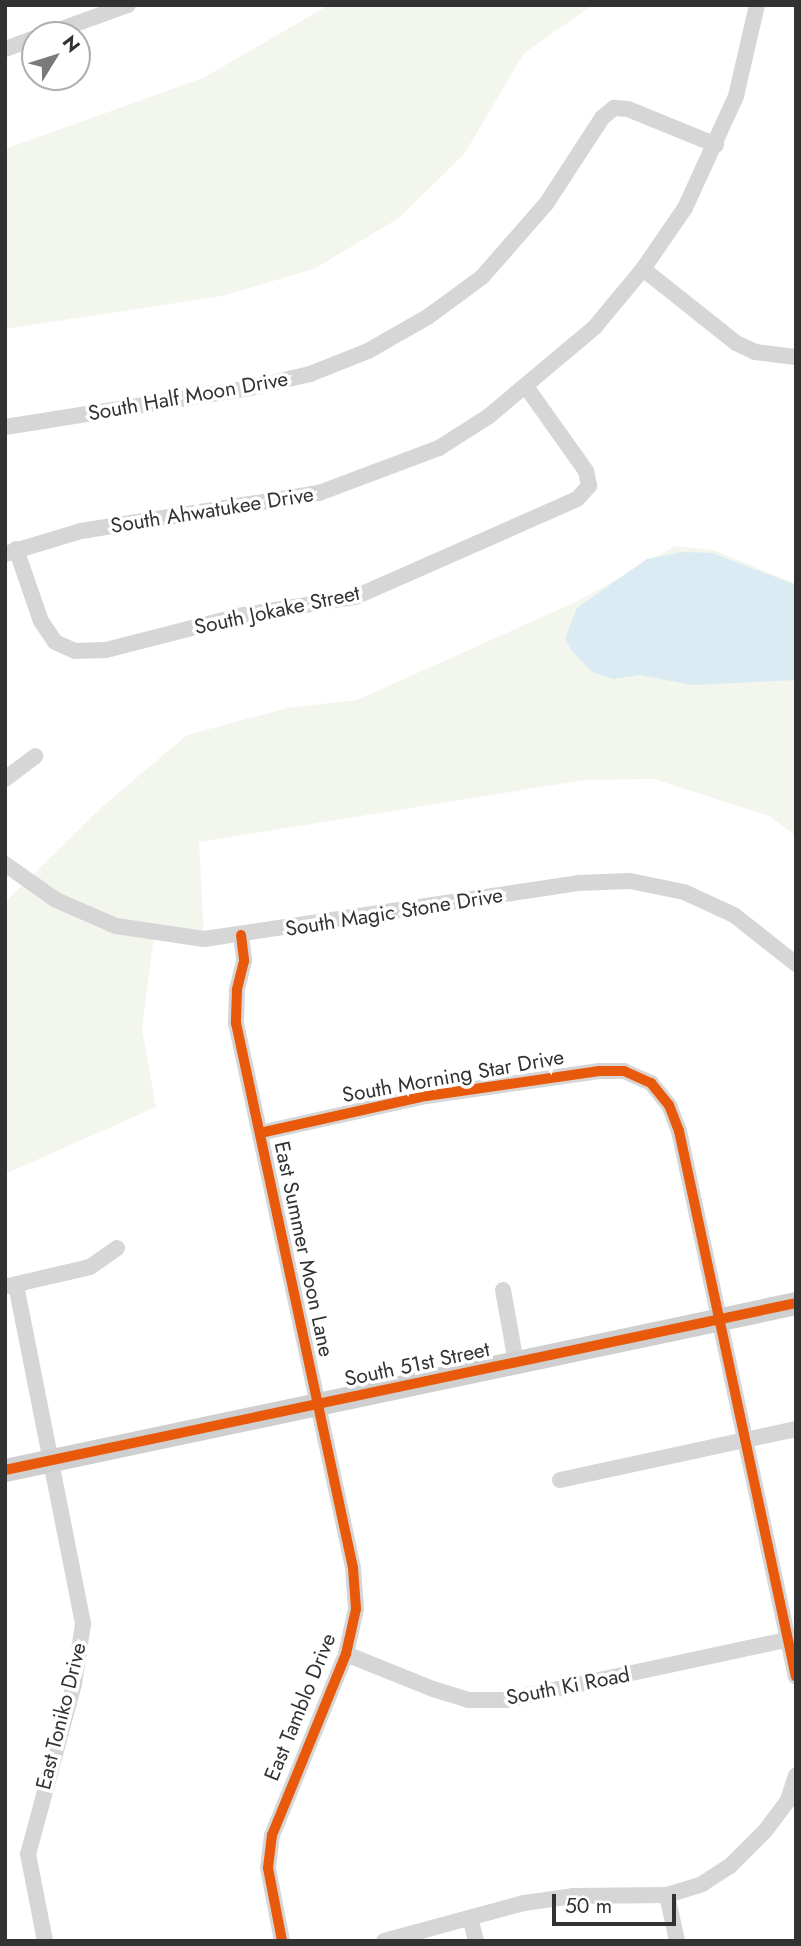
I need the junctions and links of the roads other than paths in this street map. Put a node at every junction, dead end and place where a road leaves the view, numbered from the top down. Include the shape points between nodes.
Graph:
1 (128, 5) edge
2 (757, 5) edge
3 (84, 21) edge
4 (716, 145) junction
5 (643, 269) junction
6 (796, 356) edge
7 (527, 388) junction
8 (5, 427) edge
9 (11, 552) edge
10 (35, 756) dead end
11 (5, 779) edge
12 (5, 864) edge
13 (242, 935) junction
14 (796, 964) edge
15 (260, 1133) junction
16 (117, 1248) dead end
17 (11, 1286) edge
18 (503, 1290) dead end
19 (796, 1303) edge
20 (719, 1320) junction
21 (516, 1362) junction
22 (316, 1405) junction
23 (796, 1429) edge
24 (746, 1440) junction
25 (53, 1459) junction
26 (5, 1470) edge
27 (559, 1480) dead end
28 (792, 1639) edge
29 (346, 1654) junction
30 (796, 1677) edge
31 (796, 1775) edge
32 (792, 1802) edge
33 (667, 1895) junction
34 (470, 1918) junction
35 (45, 1941) edge
36 (282, 1941) edge
37 (384, 1941) edge
38 (477, 1941) edge
39 (677, 1941) edge

1 - 3 street
2 - 4 street, South Ahwatukee Drive via 747,57
4 - 5 street, South Ahwatukee Drive via 685,208
4 - 8 street, South Half Moon Drive via 628,108 614,108 602,118 547,204 482,277 429,316 368,351 310,374 250,388
5 - 6 street via 736,343 765,355
5 - 7 street, South Ahwatukee Drive via 594,328
7 - 9 street, South Ahwatukee Drive via 439,448 332,489 261,506 81,531
7 - 9 street, South Jokake Street via 586,471 589,486 577,499 355,597 238,616 106,650 75,651 55,642 41,621
10 - 11 street
12 - 13 street, South Magic Stone Drive via 56,900 116,926 204,939
13 - 14 street, South Magic Stone Drive via 578,883 630,881 684,892 734,915
13 - 15 street, East Summer Moon Lane via 244,961 236,1023
15 - 20 street, South Morning Star Drive via 426,1096 624,1071 650,1083 669,1105 679,1131
15 - 22 street, East Summer Moon Lane
16 - 17 street via 90,1266
17 - 25 street, East Toniko Drive
18 - 21 street, South 51st Street
19 - 20 street, South 51st Street
20 - 21 street, South 51st Street
20 - 24 street
21 - 22 street, South 51st Street
22 - 25 street, South 51st Street
22 - 29 street, East Tamblo Drive via 353,1568 356,1609
23 - 24 street
24 - 27 street
24 - 28 street
25 - 26 street, South 51st Street
25 - 35 street, East Toniko Drive via 83,1624 74,1685 28,1854
28 - 29 street, South Ki Road via 506,1700 468,1700
28 - 30 street
29 - 36 street, East Tamblo Drive via 272,1835 268,1868
31 - 32 street
32 - 33 street via 730,1866 702,1884
33 - 34 street via 573,1896
33 - 39 street
34 - 37 street
34 - 38 street

